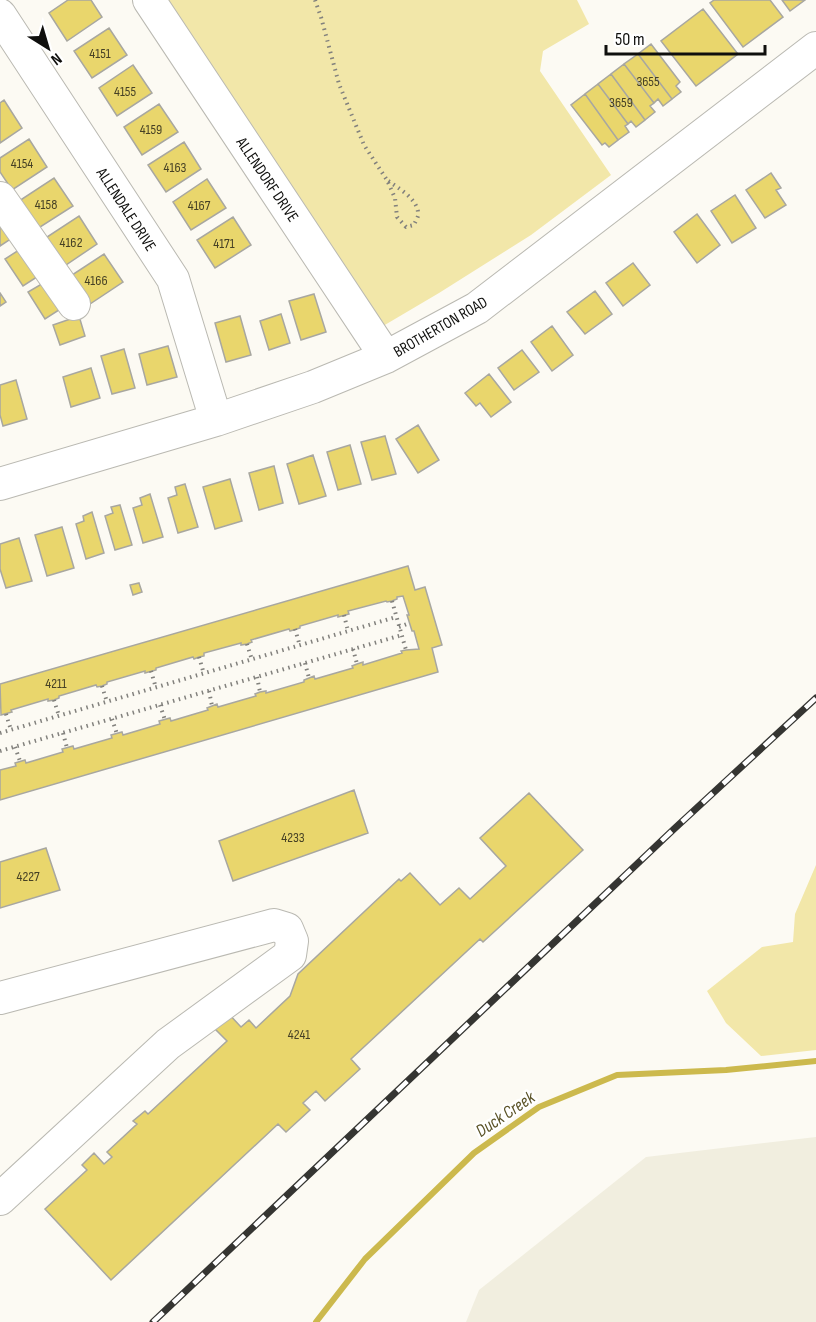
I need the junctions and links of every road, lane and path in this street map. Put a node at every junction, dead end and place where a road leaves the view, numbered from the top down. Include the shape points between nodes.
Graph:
1 (149, 0) edge
2 (315, 0) edge
3 (0, 15) edge
4 (816, 48) edge
5 (387, 180) junction
6 (0, 198) edge
7 (75, 304) dead end
8 (386, 357) junction
9 (216, 420) junction
10 (0, 484) edge
11 (392, 601) dead end
12 (344, 615) dead end
13 (396, 617) junction
14 (410, 624) dead end
15 (399, 627) junction
16 (295, 629) dead end
17 (348, 631) junction
18 (402, 635) junction
19 (247, 644) dead end
20 (300, 646) junction
21 (353, 649) junction
22 (406, 650) dead end
23 (199, 657) dead end
24 (252, 660) junction
25 (305, 663) junction
26 (357, 664) dead end
27 (151, 671) dead end
28 (204, 674) junction
29 (257, 677) junction
30 (309, 678) dead end
31 (102, 686) dead end
32 (156, 688) junction
33 (208, 691) junction
34 (260, 692) dead end
35 (54, 700) dead end
36 (107, 702) junction
37 (160, 705) junction
38 (212, 706) dead end
39 (6, 714) dead end
40 (59, 716) junction
41 (112, 719) junction
42 (165, 720) dead end
43 (11, 730) junction
44 (0, 733) edge
45 (63, 733) junction
46 (117, 734) dead end
47 (15, 747) junction
48 (68, 748) dead end
49 (0, 751) edge
50 (20, 761) dead end
51 (0, 998) edge
52 (0, 1198) edge

1 - 8 street, ALLENDORF DRIVE
2 - 5 path via 339,84 364,145
3 - 9 street, ALLENDALE DRIVE via 173,279
4 - 8 street, BROTHERTON ROAD via 477,308
5 - 5 path via 395,198 397,217 406,227 414,225 416,205
6 - 7 street
8 - 9 street, BROTHERTON ROAD
9 - 10 street, BROTHERTON ROAD
11 - 13 path
12 - 17 path
13 - 15 path
13 - 17 path
14 - 15 path
15 - 18 path
16 - 20 path
17 - 20 path
18 - 21 path
18 - 22 path
19 - 24 path
20 - 24 path
21 - 25 path
21 - 26 path
23 - 28 path
24 - 28 path
25 - 29 path
25 - 30 path
27 - 32 path
28 - 32 path
29 - 33 path
29 - 34 path
31 - 36 path
32 - 36 path
33 - 37 path
33 - 38 path
35 - 40 path
36 - 40 path
37 - 41 path
37 - 42 path
39 - 43 path
40 - 43 path
41 - 45 path
41 - 46 path
43 - 44 path
45 - 47 path
45 - 48 path
47 - 49 path
47 - 50 path
51 - 52 street via 274,925 287,929 292,941 290,955 168,1044

